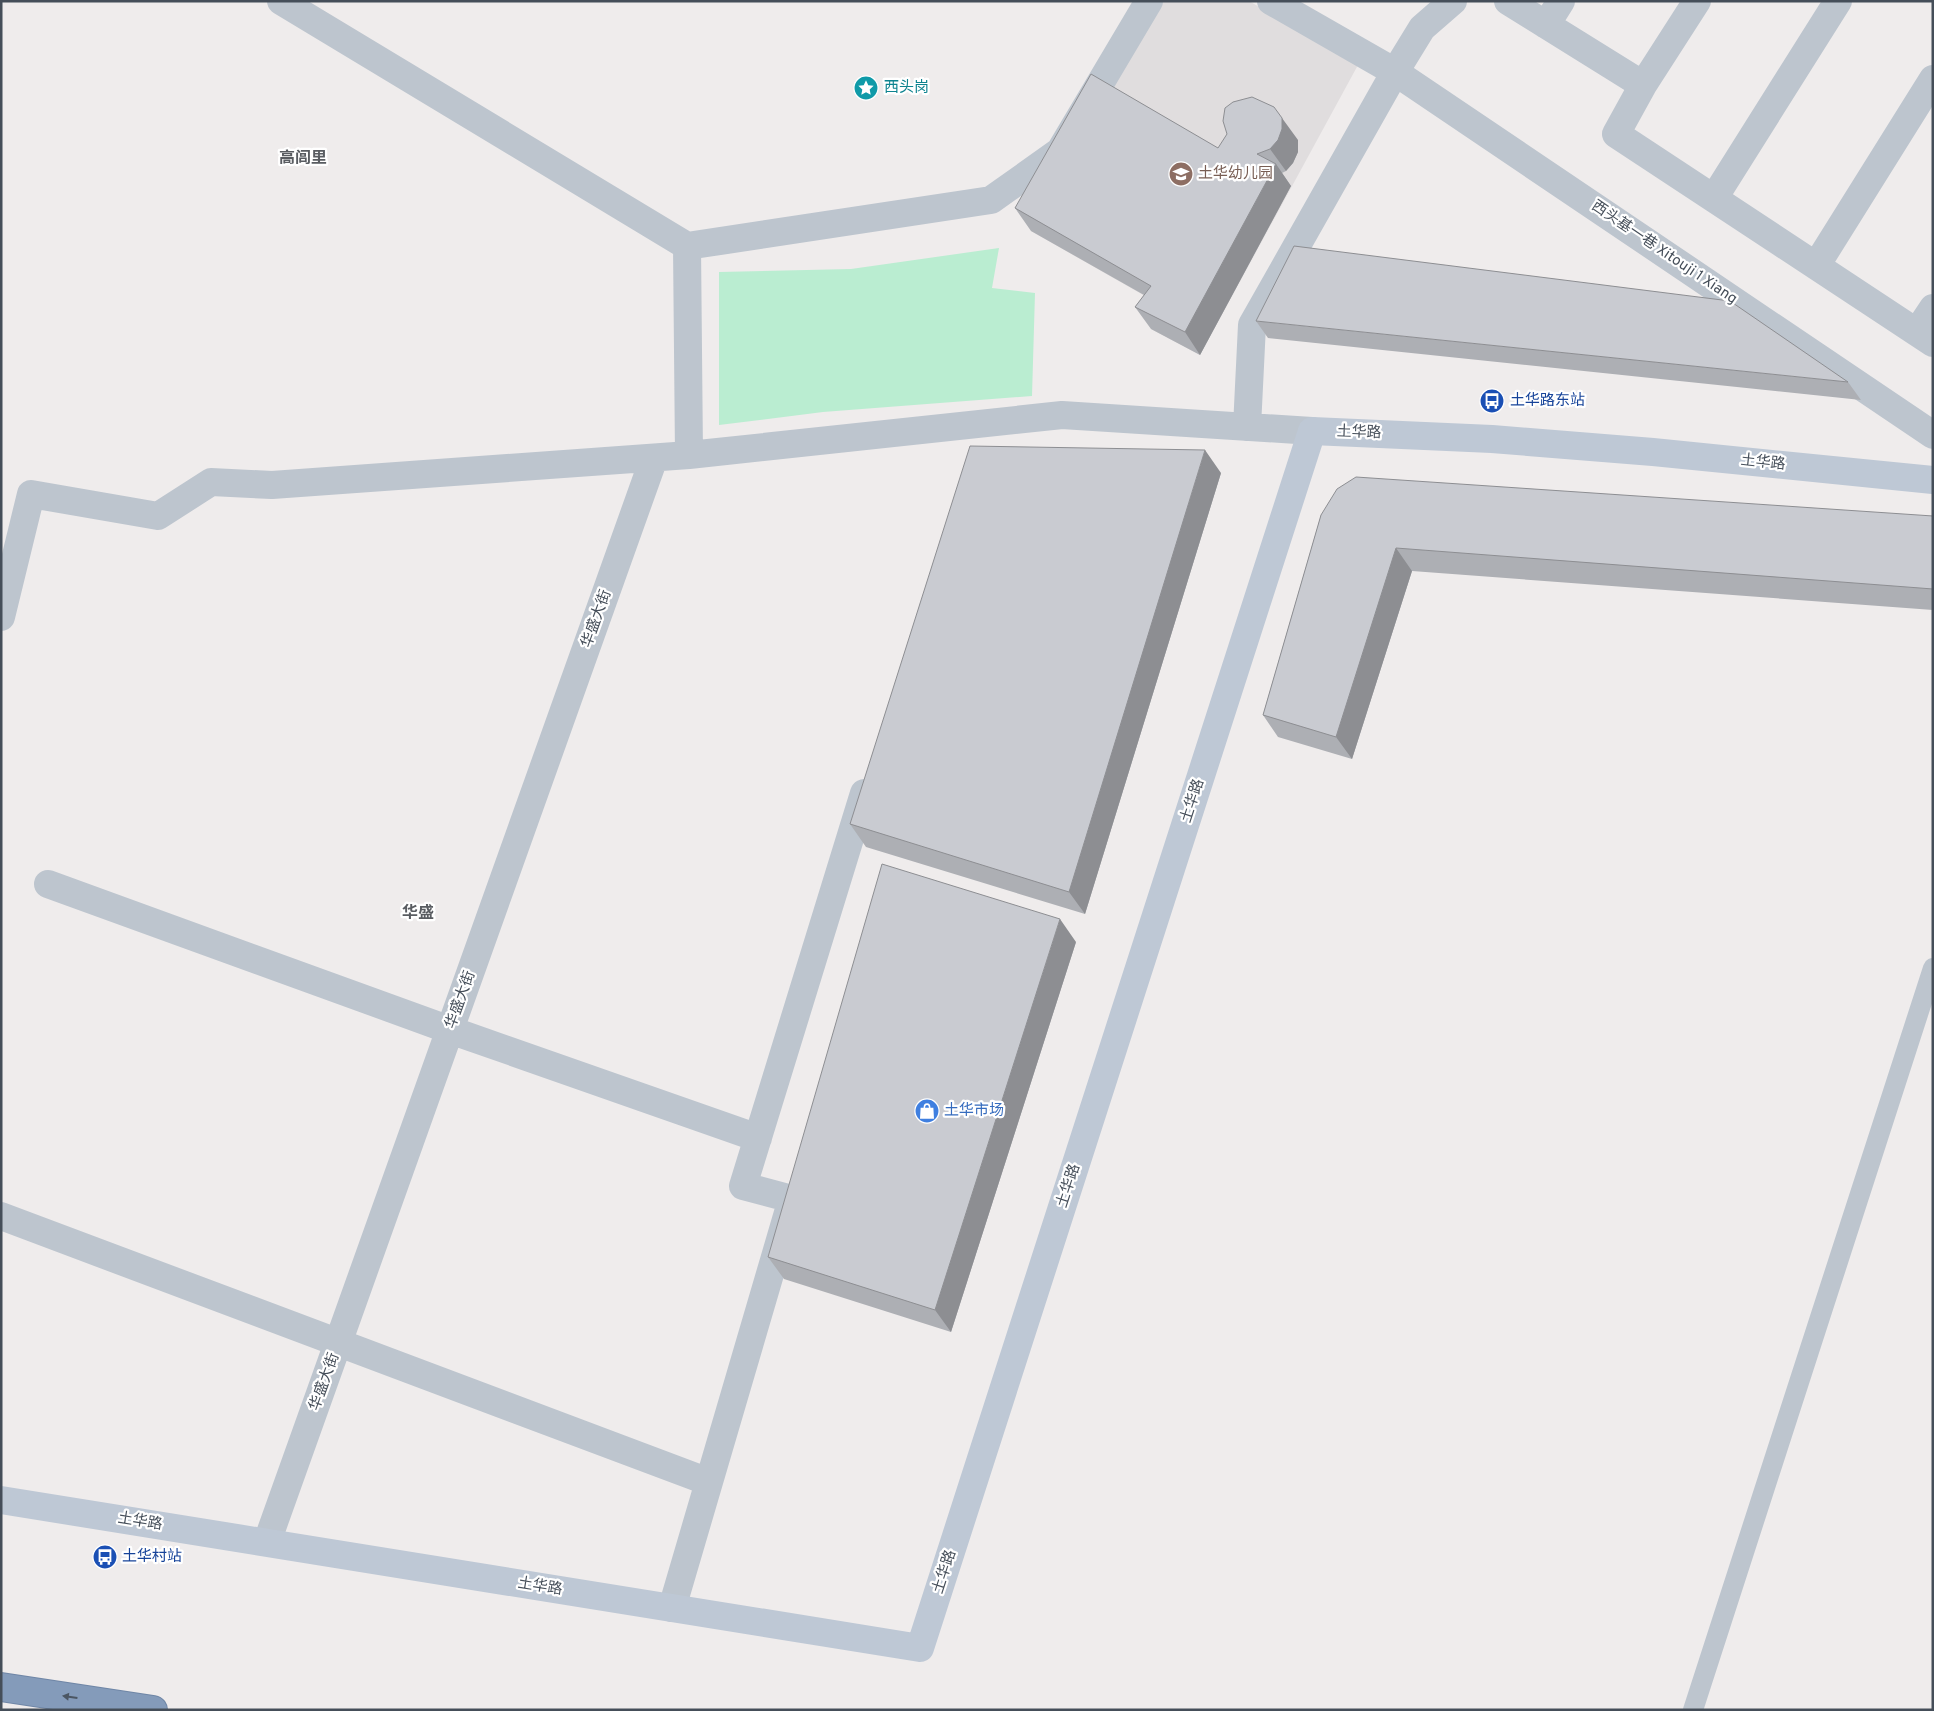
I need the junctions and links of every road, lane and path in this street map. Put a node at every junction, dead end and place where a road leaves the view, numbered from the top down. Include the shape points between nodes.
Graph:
1 (281, 1) edge
2 (1149, 1) edge
3 (1271, 1) edge
4 (1453, 1) edge
5 (1508, 1) edge
6 (1561, 1) edge
7 (1697, 1) edge
8 (1838, 1) edge
9 (1546, 25) junction
10 (1395, 72) junction
11 (1933, 79) edge
12 (1643, 86) junction
13 (1714, 198) junction
14 (688, 246) junction
15 (1816, 266) junction
16 (1933, 308) edge
17 (1925, 338) edge
18 (978, 424) junction
19 (1247, 427) junction
20 (1312, 431) junction
21 (1933, 434) edge
22 (970, 452) edge
23 (689, 455) junction
24 (654, 458) junction
25 (1933, 480) edge
26 (6, 580) edge
27 (1, 617) edge
28 (872, 767) edge
29 (48, 884) dead end
30 (1933, 968) edge
31 (450, 1030) junction
32 (758, 1138) junction
33 (1, 1216) edge
34 (339, 1342) junction
35 (709, 1482) junction
36 (1, 1500) edge
37 (267, 1542) junction
38 (672, 1608) junction
39 (1, 1687) edge
40 (153, 1710) edge
41 (1694, 1710) edge

1 - 14 street
2 - 14 street via 1060,151 991,200
3 - 10 street, 西头基一巷 Xitouji 1 Xiang
4 - 10 street via 1422,28
5 - 9 street
6 - 9 street
7 - 12 street
8 - 13 street
9 - 12 street
10 - 19 street via 1252,325
10 - 21 street, 西头基一巷 Xitouji 1 Xiang
11 - 15 street
12 - 13 street via 1616,134
13 - 15 street
14 - 23 street
15 - 17 street
16 - 17 street
18 - 19 street via 1062,414
18 - 22 street
18 - 23 street
19 - 20 street
20 - 25 street, 土华路 via 1492,439
20 - 38 street, 土华路 via 920,1648
23 - 24 street
24 - 26 street via 272,484 211,482 158,516 31,494
24 - 31 street, 华盛大街
26 - 27 street
28 - 32 street
29 - 31 street
30 - 41 lane
31 - 32 street
31 - 34 street, 华盛大街
32 - 35 street via 743,1186 792,1199
33 - 34 street
34 - 35 street
34 - 37 street, 华盛大街
35 - 38 street
36 - 37 street, 土华路
37 - 38 street, 土华路
40 -> 39 highway

